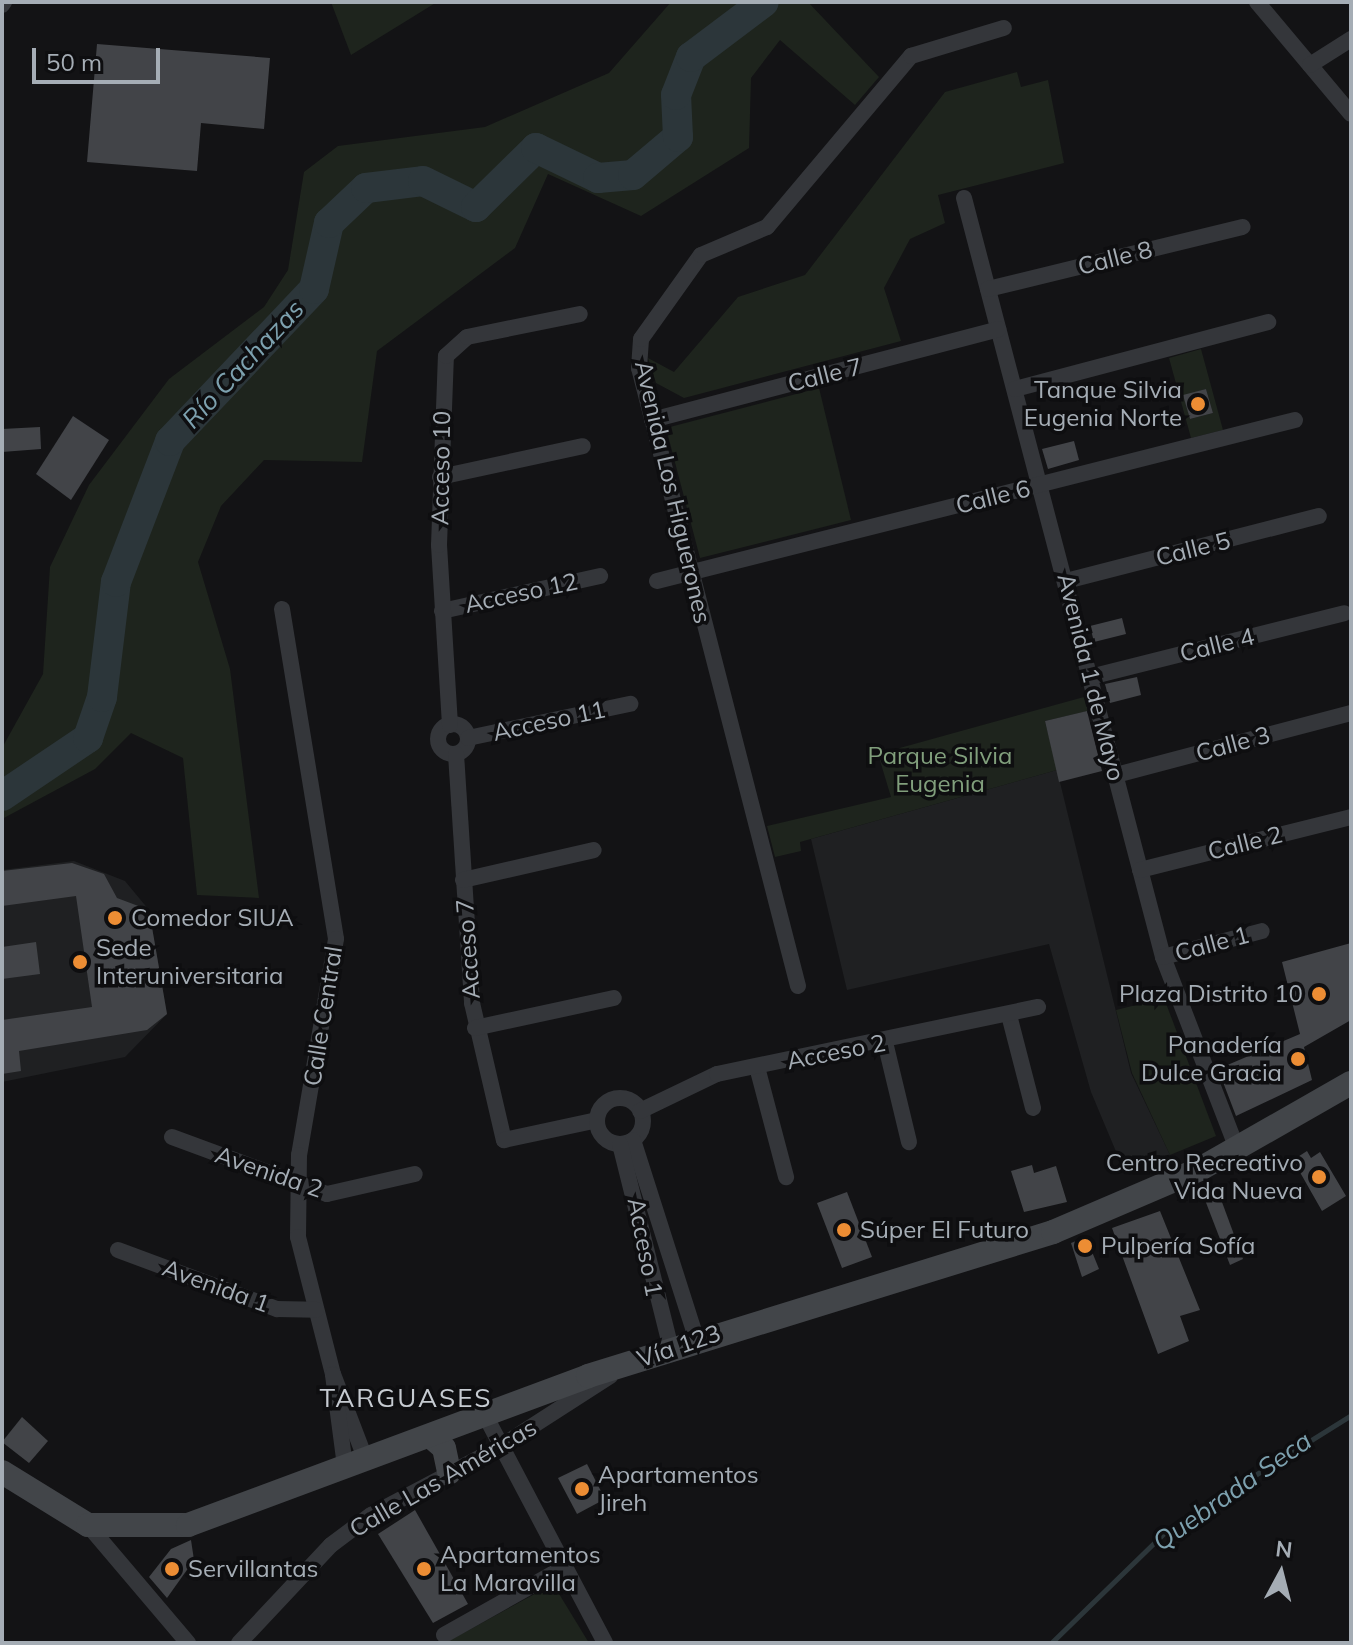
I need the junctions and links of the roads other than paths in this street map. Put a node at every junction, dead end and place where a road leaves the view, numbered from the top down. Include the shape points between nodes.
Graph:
1 (1257, 2) edge
2 (1004, 28) dead end
3 (1351, 39) edge
4 (1310, 65) junction
5 (1351, 114) edge
6 (964, 198) dead end
7 (1243, 227) dead end
8 (988, 289) junction
9 (580, 314) dead end
10 (1268, 322) dead end
11 (998, 329) junction
12 (1015, 389) junction
13 (652, 420) junction
14 (1295, 420) dead end
15 (583, 446) dead end
16 (440, 477) junction
17 (1041, 485) junction
18 (1319, 516) dead end
19 (690, 573) junction
20 (600, 576) dead end
21 (657, 581) dead end
22 (1066, 581) junction
23 (282, 609) dead end
24 (442, 611) junction
25 (1344, 613) dead end
26 (1090, 677) junction
27 (630, 704) dead end
28 (1351, 713) edge
29 (450, 725) junction
30 (468, 738) junction
31 (456, 754) junction
32 (1116, 775) junction
33 (1351, 817) edge
34 (594, 850) dead end
35 (1140, 870) junction
36 (463, 880) junction
37 (1262, 931) dead end
38 (1163, 957) junction
39 (798, 986) dead end
40 (614, 998) dead end
41 (1038, 1007) dead end
42 (1009, 1015) junction
43 (475, 1028) junction
44 (885, 1042) junction
45 (757, 1067) junction
46 (1351, 1083) edge
47 (1033, 1108) dead end
48 (640, 1111) junction
49 (597, 1120) junction
50 (172, 1137) dead end
51 (626, 1142) junction
52 (909, 1142) dead end
53 (1237, 1149) junction
54 (415, 1174) dead end
55 (786, 1177) dead end
56 (296, 1184) junction
57 (658, 1209) junction
58 (641, 1216) junction
59 (118, 1250) dead end
60 (685, 1299) junction
61 (657, 1309) junction
62 (316, 1310) junction
63 (697, 1340) junction
64 (671, 1349) junction
65 (627, 1364) junction
66 (486, 1417) junction
67 (430, 1436) junction
68 (500, 1447) junction
69 (355, 1462) junction
70 (2, 1472) edge
71 (449, 1472) junction
72 (88, 1525) junction
73 (563, 1568) junction
74 (444, 1635) dead end
75 (247, 1640) edge
76 (188, 1643) edge
77 (605, 1643) edge

1 - 4 street
2 - 13 street, Avenida Los Higuerones via 916,52 767,227 701,255 641,339
3 - 4 street
4 - 5 street
6 - 8 street, Avenida 1 de Mayo
7 - 8 street, Calle 8
8 - 11 street, Avenida 1 de Mayo
9 - 16 street, Acceso 10 via 454,345 443,366
10 - 12 street
11 - 12 street, Avenida 1 de Mayo
11 - 13 street, Calle 7
12 - 17 street, Avenida 1 de Mayo
13 - 19 street, Avenida Los Higuerones
14 - 17 street, Calle 6
15 - 16 street
16 - 24 street, Acceso 10
17 - 19 street, Calle 6
17 - 22 street, Avenida 1 de Mayo
18 - 22 street, Calle 5
19 - 21 street, Calle 6
19 - 39 street, Avenida Los Higuerones
20 - 24 street, Acceso 12
22 - 26 street, Avenida 1 de Mayo
23 - 56 street, Calle Central via 336,939
24 - 29 street, Acceso 10
25 - 26 street, Calle 4
26 - 32 street, Avenida 1 de Mayo
27 - 30 street, Acceso 11
28 - 32 street, Calle 3
29 - 30 street
29 - 31 street, Acceso 7 via 438,742
30 - 31 street
31 - 36 street, Acceso 7
32 - 35 street, Avenida 1 de Mayo
33 - 35 street, Calle 2
34 - 36 street
35 - 38 street, Avenida 1 de Mayo
36 - 43 street, Acceso 7
37 - 38 street, Calle 1
38 - 53 street, Avenida 1 de Mayo
40 - 43 street
41 - 42 street, Acceso 2
42 - 44 street, Acceso 2
42 - 47 street
43 - 49 street, Acceso 7 via 504,1140
44 - 45 street, Acceso 2
44 - 52 street
45 - 48 street, Acceso 2 via 717,1074
45 - 55 street
46 - 53 main road, Vía 123
48 - 49 street via 615,1099
48 - 51 street via 643,1124
49 - 51 street via 606,1139
50 - 56 street, Avenida 2
51 - 57 street, Acceso 1
51 - 58 street, Acceso 1
53 - 63 main road, Vía 123 via 1053,1232
54 - 56 street, Avenida 2 via 347,1193
56 - 62 street, Calle Central via 298,1237
57 - 58 street
57 - 60 street, Acceso 1
58 - 61 street, Acceso 1
59 - 62 street, Avenida 1 via 277,1309
60 - 61 street
60 - 63 street, Acceso 1
61 - 64 street, Acceso 1
62 - 69 street, Calle Central
63 - 64 main road, Vía 123
64 - 65 main road, Vía 123
65 - 66 main road, Vía 123
65 - 68 street, Calle Las Américas
66 - 67 main road, Vía 123
66 - 68 street
67 - 69 main road, Vía 123
67 - 71 main road via 444,1448
68 - 71 street, Calle Las Américas
68 - 73 street
69 - 72 main road, Vía 123 via 188,1525
70 - 72 main road
71 - 75 street, Calle Las Américas via 331,1545
72 - 76 street
73 - 74 street
73 - 77 street

